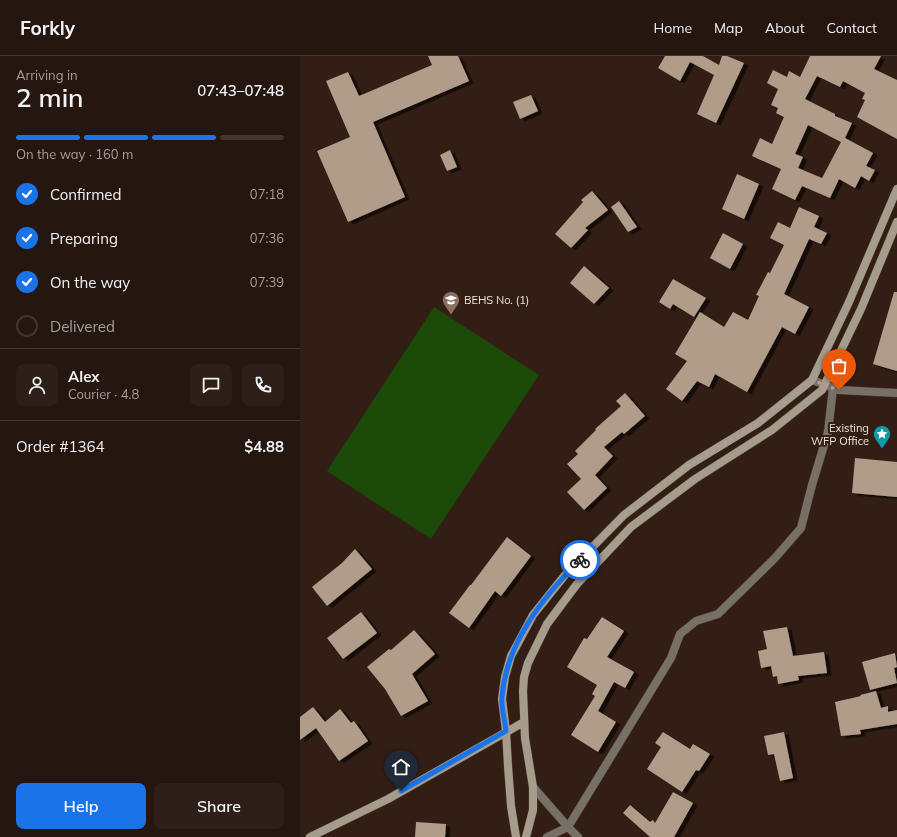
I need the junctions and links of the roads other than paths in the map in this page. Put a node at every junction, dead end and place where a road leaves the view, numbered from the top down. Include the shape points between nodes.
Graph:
1 (897, 189) edge
2 (897, 222) edge
3 (812, 380) junction
4 (824, 385) junction
5 (832, 388) junction
6 (897, 393) edge
7 (524, 722) junction
8 (506, 731) junction
9 (533, 788) junction
10 (568, 827) junction
11 (310, 837) edge
12 (516, 837) edge
13 (526, 837) edge
14 (548, 837) edge
15 (578, 837) edge

1 - 3 main road via 849,302
2 - 4 main road via 861,309
3 - 4 street
3 - 8 main road via 758,423 689,465 630,510 565,575 533,615 511,656 502,699
4 - 5 street
4 - 7 main road via 822,390 772,430 695,479 631,527 577,584 547,624 528,663 523,691
5 - 6 street
5 - 10 street via 828,432 801,528 775,558 718,614 696,621 680,634 671,658
7 - 8 main road
7 - 9 main road
8 - 11 main road via 388,799
8 - 12 main road via 511,806
9 - 10 street
9 - 13 main road via 533,810
10 - 14 street
10 - 15 street

